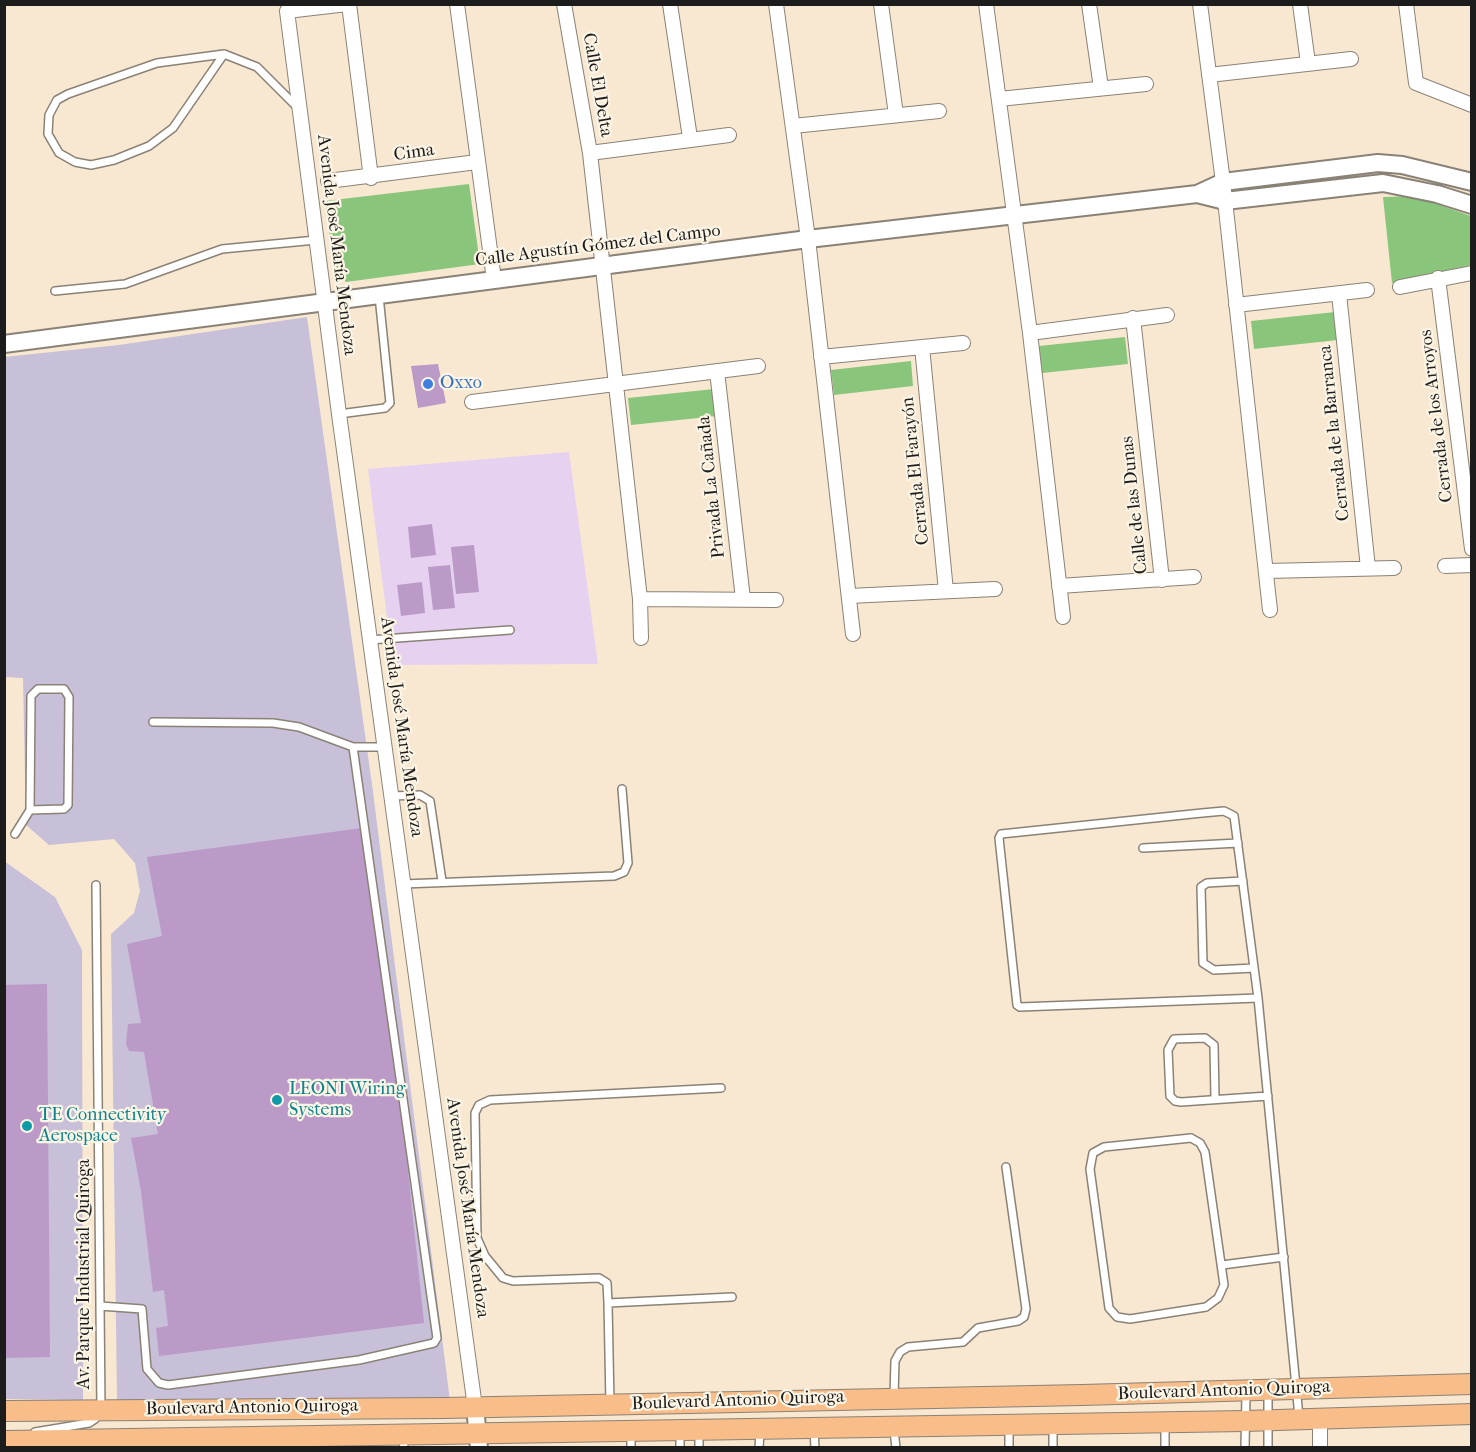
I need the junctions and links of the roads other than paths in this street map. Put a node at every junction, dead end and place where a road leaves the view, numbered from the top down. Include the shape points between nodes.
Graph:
1 (348, 4) edge
2 (457, 4) edge
3 (564, 4) edge
4 (670, 4) edge
5 (776, 4) edge
6 (881, 4) edge
7 (986, 4) edge
8 (1089, 4) edge
9 (1200, 4) edge
10 (1300, 4) edge
11 (1406, 4) edge
12 (286, 8) edge
13 (224, 54) junction
14 (1351, 59) dead end
15 (1308, 63) junction
16 (1209, 75) junction
17 (1146, 84) dead end
18 (1101, 88) junction
19 (999, 99) junction
20 (1472, 105) edge
21 (299, 109) junction
22 (939, 111) dead end
23 (896, 115) junction
24 (793, 126) junction
25 (729, 135) dead end
26 (690, 138) junction
27 (591, 153) junction
28 (477, 162) junction
29 (1440, 173) junction
30 (371, 177) junction
31 (328, 181) dead end
32 (1223, 182) junction
33 (1472, 182) edge
34 (1197, 194) junction
35 (1437, 194) junction
36 (1225, 201) junction
37 (1472, 205) edge
38 (1013, 216) junction
39 (808, 239) junction
40 (316, 240) junction
41 (602, 266) junction
42 (1472, 273) edge
43 (1438, 278) junction
44 (494, 280) junction
45 (1400, 287) dead end
46 (1367, 290) dead end
47 (55, 291) dead end
48 (379, 293) junction
49 (1339, 294) junction
50 (324, 302) junction
51 (1236, 305) junction
52 (1167, 315) dead end
53 (1133, 318) junction
54 (1030, 333) junction
55 (963, 343) dead end
56 (4, 344) edge
57 (922, 347) junction
58 (821, 357) junction
59 (758, 366) dead end
60 (717, 371) junction
61 (616, 383) junction
62 (472, 402) dead end
63 (339, 414) junction
64 (1472, 549) edge
65 (1472, 565) edge
66 (1445, 566) dead end
67 (1368, 568) junction
68 (1394, 568) dead end
69 (1267, 571) junction
70 (1194, 577) dead end
71 (1162, 580) junction
72 (1059, 586) junction
73 (994, 589) dead end
74 (946, 591) junction
75 (849, 596) junction
76 (640, 599) junction
77 (743, 600) junction
78 (776, 600) dead end
79 (1270, 610) dead end
80 (1063, 617) dead end
81 (510, 630) dead end
82 (853, 634) dead end
83 (641, 638) dead end
84 (369, 640) junction
85 (153, 722) dead end
86 (353, 747) junction
87 (384, 747) junction
88 (622, 789) dead end
89 (391, 796) junction
90 (30, 810) junction
91 (15, 834) dead end
92 (1238, 843) junction
93 (1143, 848) dead end
94 (442, 881) junction
95 (1243, 881) junction
96 (403, 884) junction
97 (96, 885) dead end
98 (1254, 968) junction
99 (1258, 998) junction
100 (721, 1088) dead end
101 (1268, 1096) junction
102 (1215, 1099) junction
103 (1006, 1167) dead end
104 (1284, 1257) junction
105 (1222, 1265) junction
106 (732, 1297) dead end
107 (608, 1303) junction
108 (100, 1306) junction
109 (1472, 1384) edge
110 (1298, 1388) junction
111 (1268, 1389) junction
112 (1246, 1390) junction
113 (894, 1397) junction
114 (610, 1404) junction
115 (475, 1407) junction
116 (100, 1410) junction
117 (4, 1411) edge
118 (1472, 1414) edge
119 (1299, 1419) junction
120 (1320, 1419) junction
121 (1269, 1420) junction
122 (1245, 1421) junction
123 (1165, 1422) junction
124 (1053, 1424) junction
125 (1009, 1425) junction
126 (893, 1427) junction
127 (759, 1438) edge
128 (815, 1438) edge
129 (631, 1439) edge
130 (690, 1439) edge
131 (8, 1441) edge
132 (478, 1441) edge
133 (335, 1442) edge
134 (366, 1442) edge
135 (404, 1442) edge
136 (130, 1443) edge
137 (896, 1448) edge
138 (1009, 1448) edge
139 (1053, 1448) edge
140 (1165, 1448) edge
141 (1245, 1448) edge
142 (1268, 1448) edge
143 (1320, 1448) edge

1 - 12 street
1 - 30 street, Cima
2 - 28 street
3 - 27 street, Calle El Delta
4 - 26 street
5 - 24 street
6 - 23 street
7 - 19 street
8 - 18 street
9 - 16 street
10 - 15 street
11 - 20 street via 1416,83
12 - 21 street, Avenida José María Mendoza
13 - 13 lane via 148,65 68,94 57,100 49,115 48,134 59,153 91,165 149,146 173,128
13 - 21 lane via 257,67
14 - 15 street
15 - 16 street
16 - 32 street
17 - 18 street
18 - 19 street
19 - 38 street
21 - 40 street, Avenida José María Mendoza
22 - 23 street
23 - 24 street
24 - 39 street
25 - 26 street, Calle El Delta
26 - 27 street, Calle El Delta
27 - 41 street
28 - 30 street, Cima
28 - 44 street
29 - 32 street, Calle Agustín Gómez del Campo via 1378,164
29 - 33 street, Calle Agustín Gómez del Campo
29 - 35 street
30 - 31 street
32 - 34 street, Calle Agustín Gómez del Campo
32 - 36 street
34 - 36 street, Calle Agustín Gómez del Campo
34 - 38 street, Calle Agustín Gómez del Campo
35 - 36 street, Calle Agustín Gómez del Campo via 1373,183
35 - 37 street, Calle Agustín Gómez del Campo
36 - 51 street
38 - 39 street, Calle Agustín Gómez del Campo
38 - 54 street
39 - 41 street, Calle Agustín Gómez del Campo
39 - 58 street
40 - 47 lane via 222,249 125,284
40 - 50 street, Avenida José María Mendoza
41 - 44 street, Calle Agustín Gómez del Campo
41 - 61 street
42 - 43 street
43 - 45 street
43 - 64 street, Cerrada de los Arroyos
44 - 48 street, Calle Agustín Gómez del Campo
46 - 49 street
48 - 50 street, Calle Agustín Gómez del Campo
48 - 63 lane via 390,403 385,408
49 - 51 street
49 - 67 street, Cerrada de la Barranca
50 - 56 street, Calle Agustín Gómez del Campo
50 - 63 street, Avenida José María Mendoza
51 - 69 street
52 - 53 street
53 - 54 street
53 - 71 street, Calle de las Dunas
54 - 72 street
55 - 57 street
57 - 58 street
57 - 74 street, Cerrada El Farayón
58 - 75 street
59 - 60 street
60 - 61 street
60 - 77 street, Privada La Cañada
61 - 62 street
61 - 76 street
63 - 84 street, Avenida José María Mendoza
65 - 66 street
67 - 68 street
67 - 69 street
69 - 79 street
70 - 71 street
71 - 72 street, Calle de las Dunas
72 - 80 street
73 - 74 street
74 - 75 street
75 - 82 street
76 - 77 street
76 - 83 street
77 - 78 street
81 - 84 lane
84 - 87 street, Avenida José María Mendoza
85 - 86 lane via 273,723 299,727
86 - 87 lane
86 - 108 lane via 437,1338 434,1343 359,1360 168,1385 159,1383 147,1369 141,1309
87 - 89 street, Avenida José María Mendoza
88 - 94 lane via 628,863 624,872 614,876
89 - 94 lane via 420,795 430,801
89 - 96 street, Avenida José María Mendoza
90 - 90 lane via 32,696 38,689 64,689 69,697 68,805 64,809
90 - 91 lane
92 - 93 lane
92 - 95 lane
92 - 99 lane via 1234,816 1224,811 1001,834 1015,1000 1020,1007
94 - 96 lane
95 - 98 lane
95 - 98 lane via 1207,883 1201,887 1203,963 1214,970
96 - 115 street, Avenida José María Mendoza
97 - 108 lane, Av. Parque Industrial Quiroga
98 - 99 lane
99 - 101 lane
100 - 107 lane via 490,1100 479,1105 475,1113 477,1238 485,1257 503,1278 513,1281 599,1278 607,1283
101 - 102 lane
101 - 104 lane
102 - 102 lane via 1214,1045 1205,1038 1174,1039 1168,1050 1170,1096 1181,1102
103 - 113 lane via 1024,1317 978,1328 963,1342 908,1347 895,1360
104 - 105 lane
104 - 110 lane
105 - 105 lane via 1224,1285 1218,1298 1206,1307 1130,1319 1117,1317 1109,1308 1090,1169 1093,1153 1104,1147 1191,1138 1200,1143 1205,1152
106 - 107 lane
107 - 114 lane
108 - 116 lane, Av. Parque Industrial Quiroga
109 - 110 main road, Boulevard Antonio Quiroga
110 - 111 main road, Boulevard Antonio Quiroga
110 - 119 lane
111 - 112 main road, Boulevard Antonio Quiroga
111 - 121 lane
112 - 113 main road, Boulevard Antonio Quiroga
112 - 122 lane
113 - 114 main road, Boulevard Antonio Quiroga
114 - 115 main road, Boulevard Antonio Quiroga
115 - 116 main road, Boulevard Antonio Quiroga
115 - 132 street, Avenida José María Mendoza
116 - 117 main road, Boulevard Antonio Quiroga
116 - 131 lane via 89,1423 19,1435
118 - 120 main road, Boulevard Antonio Quiroga
119 - 120 main road, Boulevard Antonio Quiroga
119 - 121 main road, Boulevard Antonio Quiroga
120 - 143 street
121 - 122 main road, Boulevard Antonio Quiroga
121 - 142 lane
122 - 123 main road, Boulevard Antonio Quiroga
122 - 141 lane
123 - 124 main road, Boulevard Antonio Quiroga
123 - 140 lane
124 - 125 main road, Boulevard Antonio Quiroga
124 - 139 lane
125 - 126 main road, Boulevard Antonio Quiroga
125 - 138 lane
126 - 128 main road, Boulevard Antonio Quiroga
126 - 137 lane
127 - 128 main road, Boulevard Antonio Quiroga
127 - 130 main road, Boulevard Antonio Quiroga
129 - 130 main road, Boulevard Antonio Quiroga
129 - 132 main road, Boulevard Antonio Quiroga
131 - 136 main road, Boulevard Antonio Quiroga
132 - 135 main road, Boulevard Antonio Quiroga
133 - 134 main road, Boulevard Antonio Quiroga
133 - 136 main road, Boulevard Antonio Quiroga
134 - 135 main road, Boulevard Antonio Quiroga

